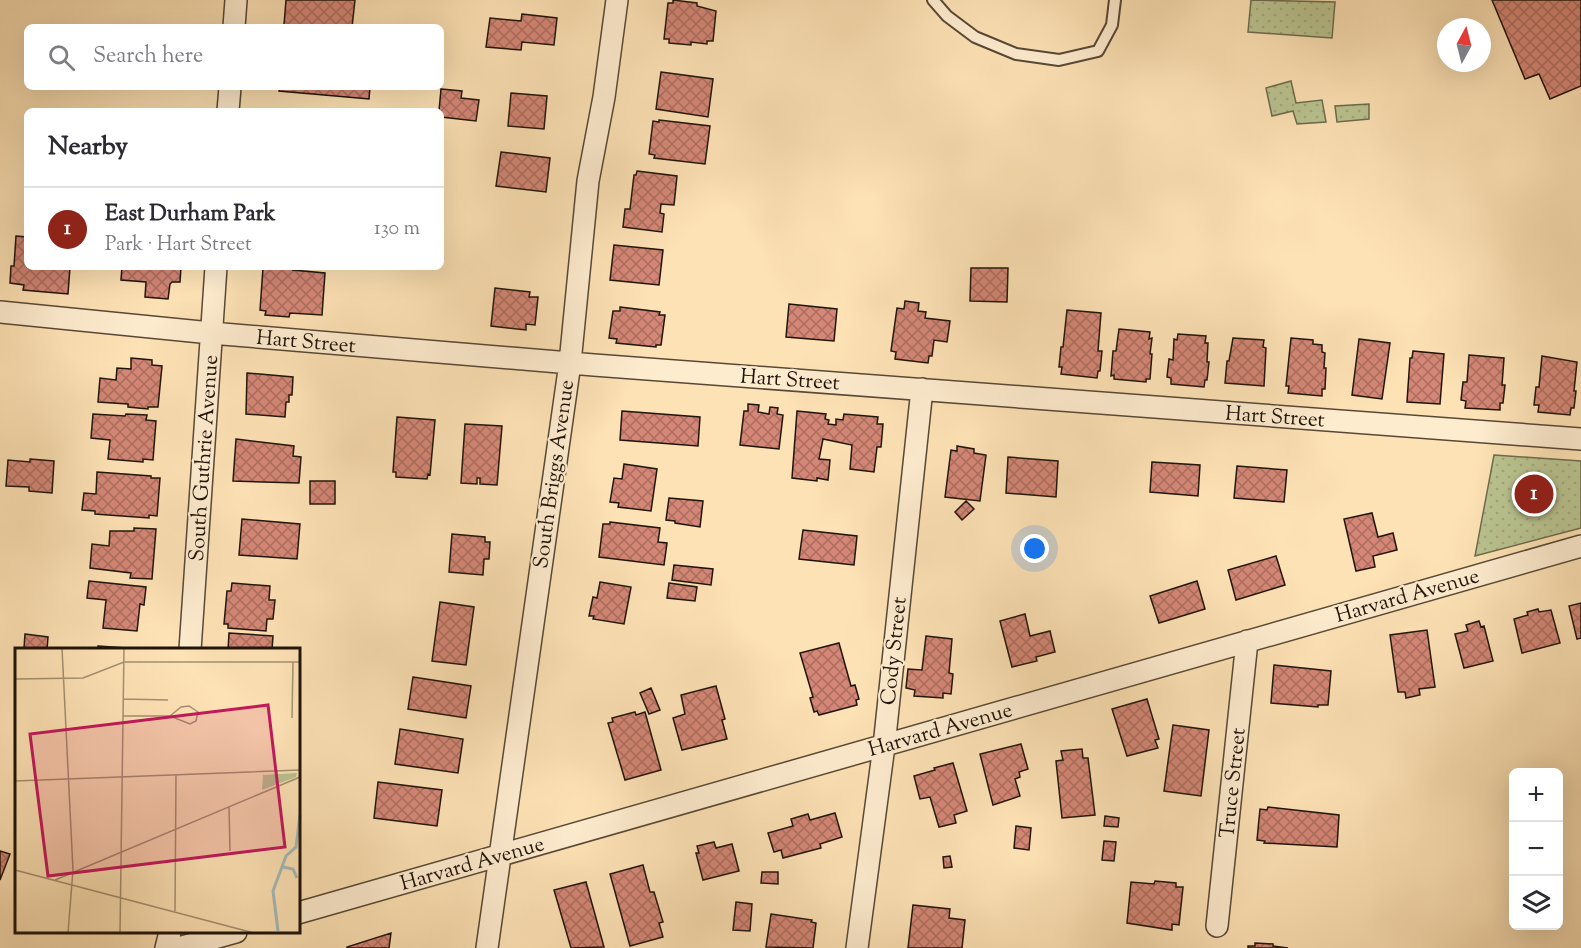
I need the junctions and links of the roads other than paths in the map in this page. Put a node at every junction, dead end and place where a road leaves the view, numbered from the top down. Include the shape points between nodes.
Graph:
1 (236, 0) edge
2 (617, 0) edge
3 (933, 0) edge
4 (1115, 0) edge
5 (234, 24) edge
6 (230, 90) edge
7 (228, 108) edge
8 (216, 270) edge
9 (0, 312) edge
10 (211, 333) junction
11 (570, 363) junction
12 (922, 389) junction
13 (1581, 439) edge
14 (1581, 546) edge
15 (1247, 641) junction
16 (190, 648) edge
17 (884, 746) junction
18 (500, 855) junction
19 (300, 912) edge
20 (1217, 926) dead end
21 (170, 933) edge
22 (232, 933) edge
23 (166, 948) edge
24 (178, 948) edge
25 (487, 948) edge
26 (857, 948) edge

1 - 5 street
2 - 11 street, South Briggs Avenue via 588,181
3 - 4 lane via 975,37 1016,54 1059,60 1098,51 1112,25
6 - 7 street
8 - 10 street, South Guthrie Avenue
9 - 10 street, Hart Street
10 - 11 street, Hart Street
10 - 16 street, South Guthrie Avenue
11 - 12 street, Hart Street
11 - 18 street, South Briggs Avenue
12 - 13 street, Hart Street
12 - 17 street, Cody Street
14 - 15 street, Harvard Avenue
15 - 17 street, Harvard Avenue
15 - 20 street, Truce Street
17 - 18 street, Harvard Avenue
17 - 26 street, Cody Street
18 - 19 street, Harvard Avenue
18 - 25 street, South Briggs Avenue
21 - 23 street
22 - 24 street

